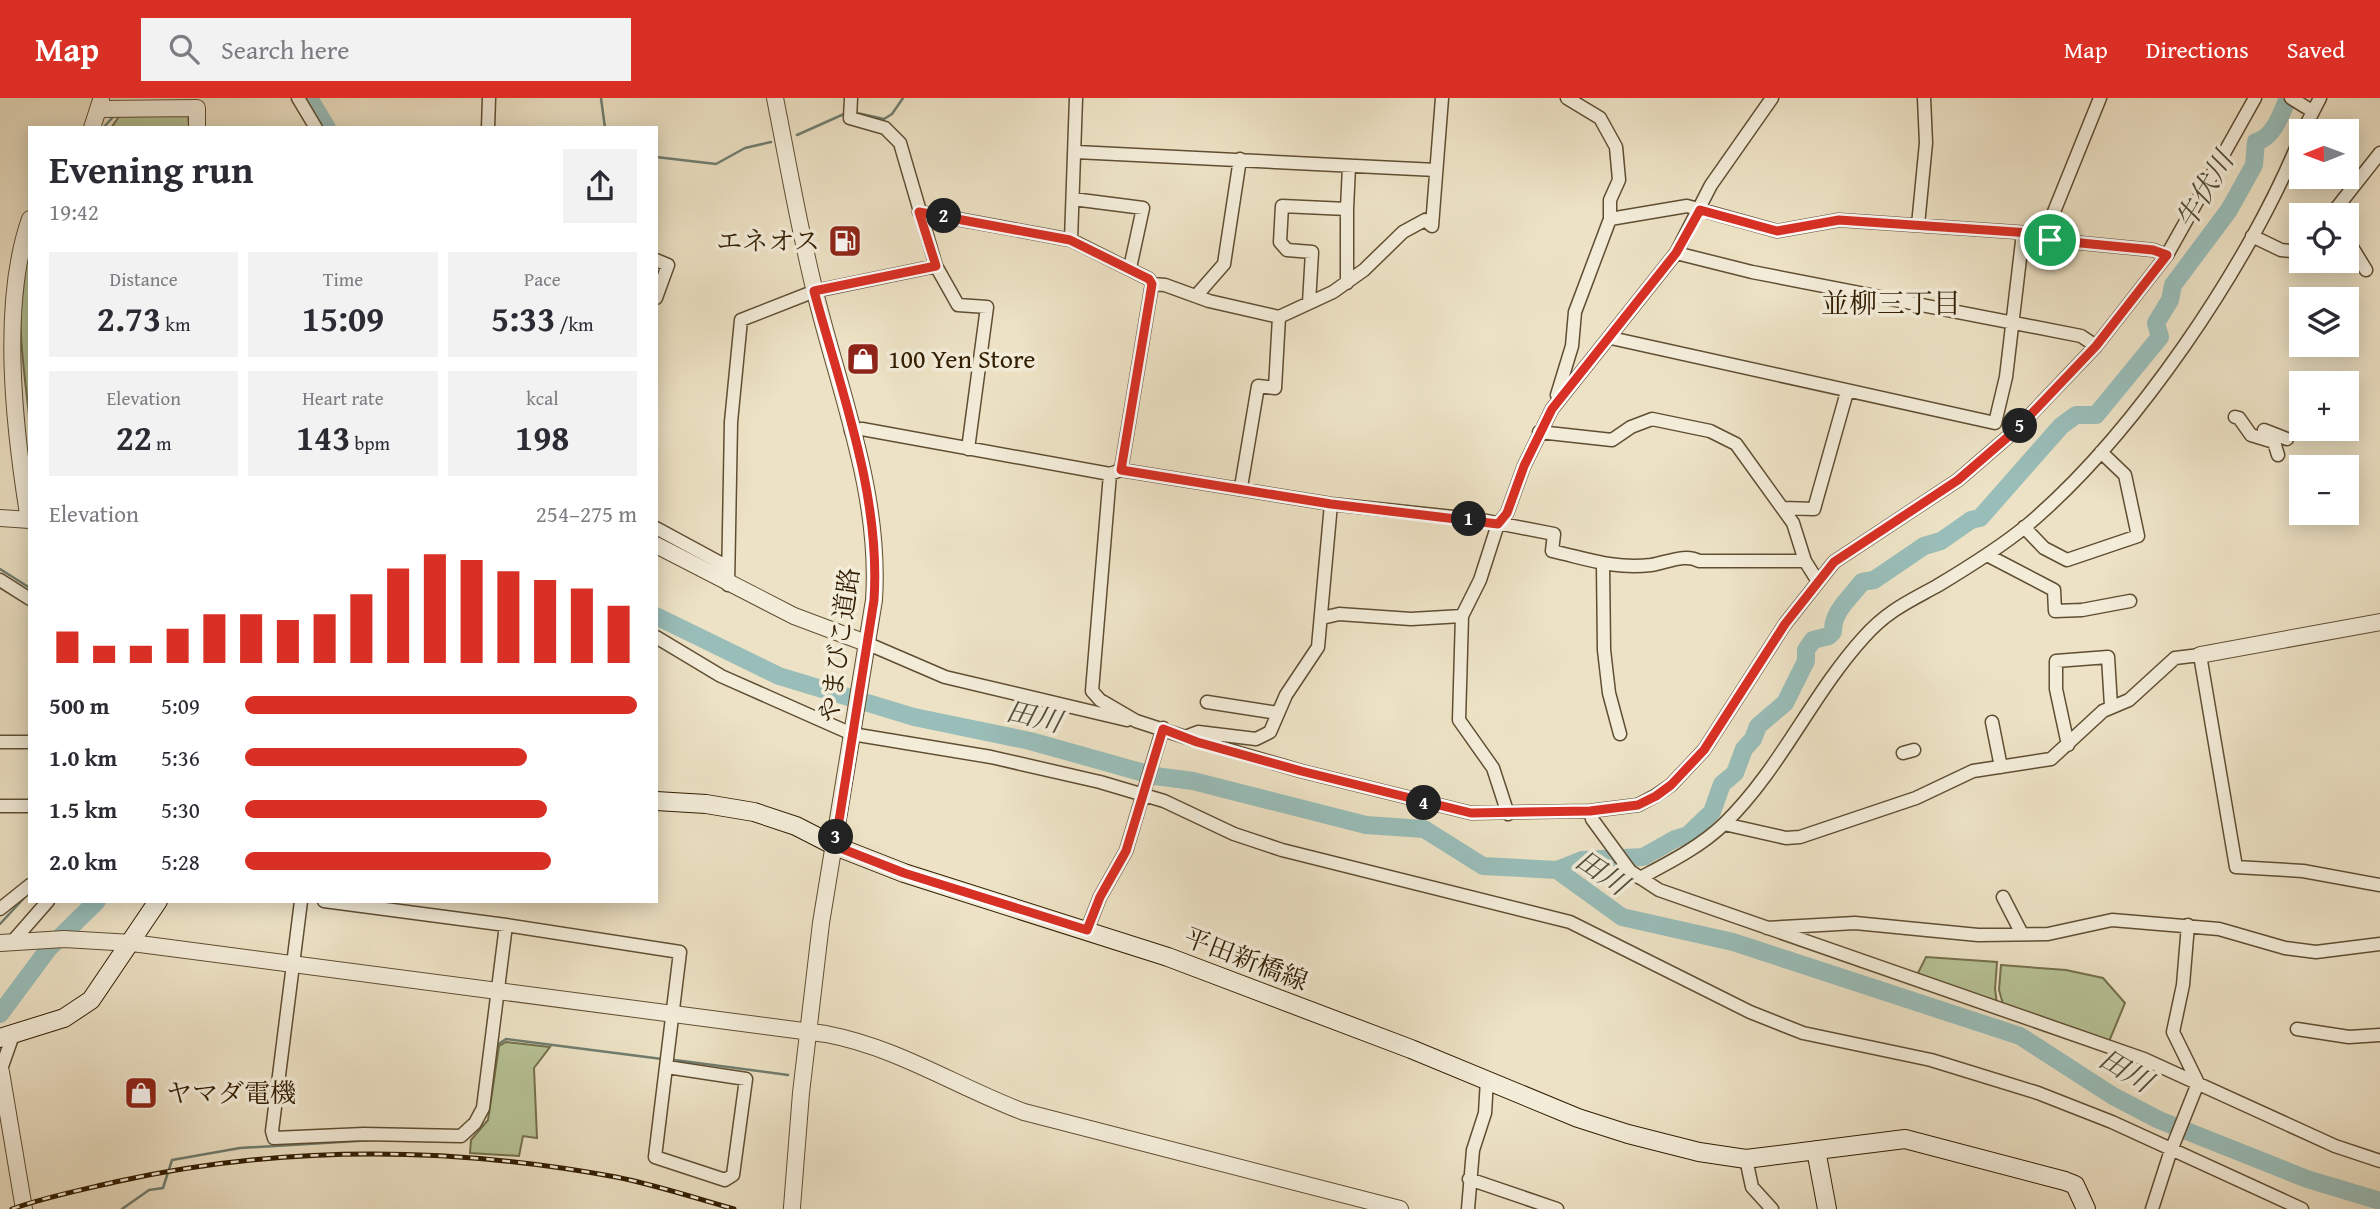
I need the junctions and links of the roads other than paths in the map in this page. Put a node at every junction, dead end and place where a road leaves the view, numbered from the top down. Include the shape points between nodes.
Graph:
1 (298, 98) edge
2 (488, 98) edge
3 (775, 98) edge
4 (851, 98) edge
5 (1076, 98) edge
6 (1442, 98) edge
7 (1567, 98) edge
8 (1772, 98) edge
9 (1924, 98) edge
10 (2100, 98) edge
11 (2255, 98) edge
12 (2291, 98) edge
13 (2320, 98) edge
14 (100, 103) edge
15 (2310, 110) junction
16 (2307, 119) edge
17 (93, 126) edge
18 (197, 126) edge
19 (315, 126) edge
20 (488, 126) edge
21 (1076, 152) junction
22 (2380, 153) edge
23 (1240, 159) junction
24 (1349, 166) junction
25 (2289, 167) edge
26 (1436, 170) junction
27 (1073, 199) junction
28 (2340, 203) edge
29 (1347, 209) junction
30 (1700, 210) junction
31 (919, 212) junction
32 (1610, 219) junction
33 (28, 222) edge
34 (1919, 225) junction
35 (2023, 233) junction
36 (2045, 234) junction
37 (2252, 236) junction
38 (1070, 240) junction
39 (2289, 250) edge
40 (1676, 253) junction
41 (2167, 255) junction
42 (658, 261) edge
43 (2359, 263) edge
44 (936, 266) junction
45 (1130, 268) junction
46 (2366, 270) dead end
47 (1347, 282) junction
48 (1152, 284) junction
49 (814, 291) junction
50 (658, 292) edge
51 (1196, 296) junction
52 (1309, 303) junction
53 (1279, 317) junction
54 (2013, 324) junction
55 (1611, 338) junction
56 (2096, 346) junction
57 (1847, 393) junction
58 (1552, 409) junction
59 (851, 430) junction
60 (1539, 432) junction
61 (23, 437) edge
62 (2287, 439) dead end
63 (968, 450) junction
64 (2101, 452) junction
65 (2278, 455) dead end
66 (1116, 472) junction
67 (1241, 487) junction
68 (1331, 504) junction
69 (28, 508) edge
70 (1784, 508) junction
71 (0, 517) edge
72 (28, 522) edge
73 (1498, 524) junction
74 (2024, 527) junction
75 (658, 529) edge
76 (658, 546) edge
77 (1987, 555) junction
78 (1805, 561) junction
79 (1603, 565) junction
80 (729, 567) junction
81 (0, 580) edge
82 (1817, 580) junction
83 (728, 585) junction
84 (28, 598) edge
85 (2130, 601) dead end
86 (1462, 617) junction
87 (1322, 618) junction
88 (2380, 622) edge
89 (658, 638) edge
90 (865, 649) junction
91 (2200, 655) junction
92 (1207, 702) dead end
93 (2110, 706) junction
94 (1278, 713) junction
95 (1136, 721) junction
96 (1992, 722) dead end
97 (853, 731) junction
98 (1162, 732) junction
99 (1620, 734) dead end
100 (1185, 737) junction
101 (0, 742) edge
102 (28, 742) edge
103 (2068, 745) junction
104 (2001, 767) junction
105 (1144, 795) junction
106 (658, 801) edge
107 (0, 806) edge
108 (28, 806) edge
109 (1591, 812) junction
110 (1508, 814) junction
111 (1724, 824) junction
112 (835, 846) junction
113 (1635, 874) junction
114 (2380, 886) edge
115 (28, 887) edge
116 (2003, 897) dead end
117 (46, 903) edge
118 (157, 903) edge
119 (301, 903) edge
120 (339, 903) edge
121 (0, 909) edge
122 (506, 925) junction
123 (2188, 925) junction
124 (1762, 928) junction
125 (1087, 930) junction
126 (2022, 934) junction
127 (10, 941) edge
128 (132, 943) junction
129 (2380, 944) edge
130 (293, 964) junction
131 (497, 990) junction
132 (673, 1014) junction
133 (2297, 1029) dead end
134 (809, 1032) junction
135 (2380, 1035) edge
136 (6, 1037) edge
137 (667, 1067) junction
138 (1, 1072) edge
139 (1487, 1080) junction
140 (2198, 1084) junction
141 (2173, 1147) junction
142 (1816, 1150) junction
143 (1746, 1159) junction
144 (2380, 1161) edge
145 (1469, 1179) junction
146 (792, 1207) dead end
147 (24, 1209) edge
148 (1400, 1209) edge
149 (1468, 1209) edge
150 (1557, 1209) edge
151 (1772, 1209) edge
152 (1827, 1209) edge
153 (2087, 1209) edge
154 (2152, 1209) edge
155 (2302, 1209) edge

1 - 19 street
2 - 20 street
3 - 49 street, やまびこ道路
4 - 31 street via 850,118 885,128 900,143
5 - 21 street
6 - 26 street
7 - 32 street via 1600,118 1616,147 1619,180 1610,200
8 - 30 street via 1711,185
9 - 34 street via 1926,143
10 - 36 street
11 - 41 street
12 - 15 street
13 - 15 street
14 - 17 street
14 - 18 street via 197,108
15 - 16 street
21 - 23 street
21 - 27 street
22 - 28 street
23 - 24 street
23 - 51 street via 1224,264
24 - 26 street
24 - 29 street
25 - 37 street
26 - 47 street via 1432,226 1425,220 1403,232
27 - 38 street
27 - 45 street via 1143,208
29 - 47 street
29 - 52 street via 1282,206 1280,242 1287,250 1312,252
30 - 32 street via 1661,208
30 - 34 street via 1777,231 1839,220
30 - 40 street
31 - 38 street
31 - 44 street
32 - 58 street via 1575,312 1572,346
33 - 61 street via 10,249 7,291 6,355
34 - 35 street
35 - 36 street
35 - 54 street
36 - 41 street via 2050,240
37 - 39 street
37 - 64 street via 2138,408
38 - 45 street
40 - 54 street
40 - 55 street
41 - 56 street
42 - 50 street via 668,265
43 - 46 street
44 - 49 street
44 - 63 street via 958,305 988,307
45 - 48 street
47 - 52 street
48 - 51 street
48 - 66 street
49 - 59 street, やまびこ道路
49 - 80 street via 741,320 730,422
51 - 53 street
52 - 53 street
53 - 67 street via 1275,388 1258,386
54 - 56 street via 2081,336
54 - 57 street via 1995,423
55 - 57 street
55 - 58 street
56 - 82 street via 2017,429 1958,480 1834,562
57 - 70 street via 1814,509
58 - 60 street
59 - 63 street
59 - 90 street, やまびこ道路 via 874,533 874,600
60 - 70 street via 1612,440 1652,419 1710,431 1736,444
60 - 73 street via 1507,513
61 - 69 street
62 - 65 street via 2239,420 2251,435 2274,442
63 - 66 street
64 - 74 street
64 - 74 street via 2125,475 2138,536 2067,560 2044,548
66 - 67 street
66 - 95 street via 1092,691 1100,701
67 - 68 street
68 - 73 street
68 - 87 street
70 - 78 street via 1801,541
71 - 72 street
73 - 79 street via 1554,534 1552,551
73 - 86 street
74 - 77 street
75 - 80 street
76 - 83 street
77 - 85 street via 2054,590 2055,611
77 - 111 street via 1890,611 1863,638 1751,794
78 - 79 street via 1699,561 1692,557 1650,565
78 - 82 street
79 - 99 street via 1604,650
80 - 83 street
81 - 84 street
82 - 109 street via 1704,750 1671,785 1638,805
83 - 90 street
86 - 87 street via 1339,614
86 - 110 street via 1459,720 1493,768
87 - 94 street via 1318,647
88 - 91 street
89 - 97 street via 721,676
90 - 95 street via 945,677
90 - 97 street, やまびこ道路
91 - 93 street via 2175,658 2129,700
91 - 114 street via 2236,867 2303,871
92 - 94 street
93 - 103 street
93 - 103 street via 2108,657 2056,660 2056,689
94 - 100 street via 1265,737 1198,732
95 - 98 street
96 - 104 street
97 - 105 street via 991,757
97 - 112 street, やまびこ道路
98 - 100 street
98 - 105 street
100 - 110 street via 1455,810
101 - 102 street
103 - 104 street via 2051,760
104 - 111 street via 1973,771 1916,797 1800,837
105 - 125 street via 1126,851
105 - 141 street via 1282,850 1570,922 1750,1012 1803,1032 1998,1080
106 - 112 main road, 平田新橋線 via 754,812
107 - 108 street
109 - 110 street
109 - 113 street
111 - 113 street via 1691,850
112 - 125 main road, 平田新橋線 via 904,873
112 - 134 street, やまびこ道路
113 - 124 street via 1659,890
115 - 121 street
116 - 126 street
117 - 127 street
118 - 128 main road
119 - 130 street
120 - 122 street
122 - 131 street
122 - 132 street via 680,953
123 - 126 street via 2112,920 2048,934
123 - 129 street via 2316,952
123 - 140 street via 2173,1032
124 - 126 street via 1855,923 1978,935
124 - 140 street via 2090,1039
125 - 139 main road, 平田新橋線
127 - 128 street
128 - 130 street
128 - 136 main road via 91,1000 64,1018
130 - 131 street
130 - 131 street via 274,1138 461,1136 483,1108
131 - 132 street
132 - 134 street
132 - 137 street
133 - 135 street via 2349,1037
134 - 146 street, やまびこ道路
134 - 148 street via 850,1038 894,1052 1024,1112
136 - 138 street
137 - 137 street via 655,1157 725,1180 733,1175 746,1079
138 - 147 street
139 - 143 main road, 平田新橋線 via 1606,1128
139 - 145 street via 1485,1113
140 - 141 street
140 - 144 street via 2328,1143
141 - 154 street
141 - 155 street
142 - 143 main road, 平田新橋線
142 - 152 main road
142 - 153 main road, 平田新橋線 via 1905,1139 2076,1185
143 - 151 street via 1752,1187
145 - 149 street
145 - 150 street

